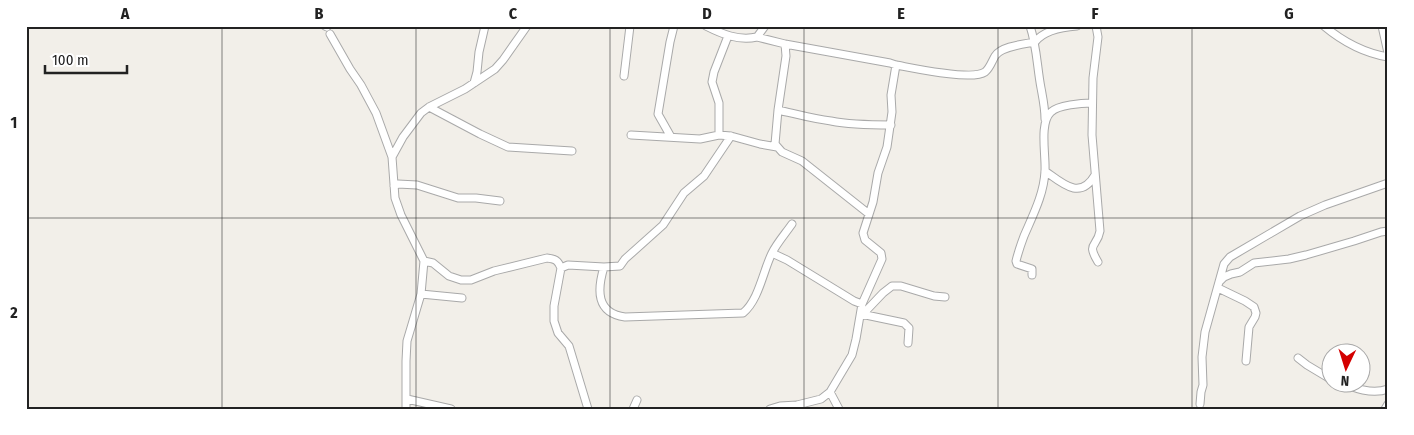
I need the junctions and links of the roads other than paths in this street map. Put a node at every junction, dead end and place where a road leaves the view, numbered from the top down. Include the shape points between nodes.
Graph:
1 (485, 26) edge
2 (528, 26) edge
3 (630, 26) edge
4 (674, 26) edge
5 (706, 26) edge
6 (765, 26) edge
7 (1030, 26) edge
8 (1077, 26) edge
9 (1096, 26) edge
10 (1324, 26) edge
11 (1382, 26) edge
12 (327, 29) edge
13 (728, 36) junction
14 (757, 37) junction
15 (1035, 42) junction
16 (786, 44) junction
17 (1388, 53) edge
18 (1388, 57) edge
19 (896, 65) junction
20 (624, 76) dead end
21 (474, 83) junction
22 (1092, 103) junction
23 (429, 107) junction
24 (778, 110) junction
25 (1046, 120) junction
26 (890, 125) junction
27 (719, 135) junction
28 (631, 136) dead end
29 (731, 136) junction
30 (671, 137) junction
31 (778, 148) junction
32 (572, 152) dead end
33 (392, 157) junction
34 (1045, 171) junction
35 (1095, 175) junction
36 (1388, 183) edge
37 (394, 186) junction
38 (500, 201) dead end
39 (869, 214) junction
40 (792, 224) dead end
41 (1388, 231) edge
42 (772, 253) junction
43 (424, 261) junction
44 (1098, 262) dead end
45 (604, 267) junction
46 (561, 268) junction
47 (1032, 275) dead end
48 (1219, 285) junction
49 (421, 294) junction
50 (945, 297) dead end
51 (462, 298) dead end
52 (862, 304) junction
53 (862, 314) junction
54 (908, 343) dead end
55 (1298, 358) dead end
56 (1246, 361) dead end
57 (1322, 374) edge
58 (1388, 389) edge
59 (830, 392) junction
60 (1372, 392) edge
61 (407, 399) junction
62 (637, 400) dead end
63 (1200, 404) dead end
64 (1388, 404) edge
65 (406, 409) edge
66 (452, 409) edge
67 (588, 409) edge
68 (633, 409) edge
69 (770, 409) edge
70 (839, 409) edge
71 (1385, 409) edge

1 - 21 street
2 - 21 street via 499,64
3 - 20 street
4 - 30 street via 658,114
5 - 13 street
6 - 14 street
7 - 15 street
8 - 15 street via 1047,32
9 - 22 street
10 - 18 street via 1349,44
11 - 17 street
12 - 33 street via 376,113
13 - 14 street
13 - 27 street via 712,82 719,103
14 - 16 street
15 - 19 street via 996,53 989,68 974,76
15 - 25 street
16 - 19 street
16 - 24 street
19 - 26 street
21 - 23 street
22 - 25 street via 1057,108
22 - 35 street
23 - 32 street via 508,147
23 - 33 street via 416,118
24 - 26 street via 834,122
24 - 31 street via 775,144
25 - 34 street
26 - 39 street
27 - 29 street
27 - 30 street via 700,139
28 - 30 street
29 - 31 street
29 - 45 street via 704,176 684,193 663,225 620,266
31 - 39 street via 802,162
33 - 37 street
34 - 35 street via 1062,183 1079,189
34 - 47 street via 1043,186 1016,261 1032,269
35 - 44 street via 1100,231 1092,249
36 - 48 street via 1300,216 1230,257 1224,264
37 - 38 street via 416,185 458,198
37 - 43 street via 401,215
39 - 52 street via 863,238 881,253 882,260
40 - 42 street
41 - 48 street via 1306,255 1254,263 1224,277
42 - 45 street via 748,309 740,313 619,316 604,308 601,299
42 - 52 street
43 - 46 street via 460,280 547,258 554,258
43 - 49 street
45 - 46 street via 568,265
46 - 67 street via 554,321 558,333 569,346
48 - 56 street via 1254,307 1255,317 1248,327
48 - 63 street via 1203,344
49 - 51 street
49 - 61 street via 407,341
50 - 53 street via 892,286
52 - 53 street
53 - 54 street via 904,323 908,328
53 - 59 street via 852,355
55 - 57 street
58 - 60 street
59 - 69 street via 821,399
59 - 70 street
61 - 65 street
61 - 66 street
62 - 68 street
64 - 71 street

